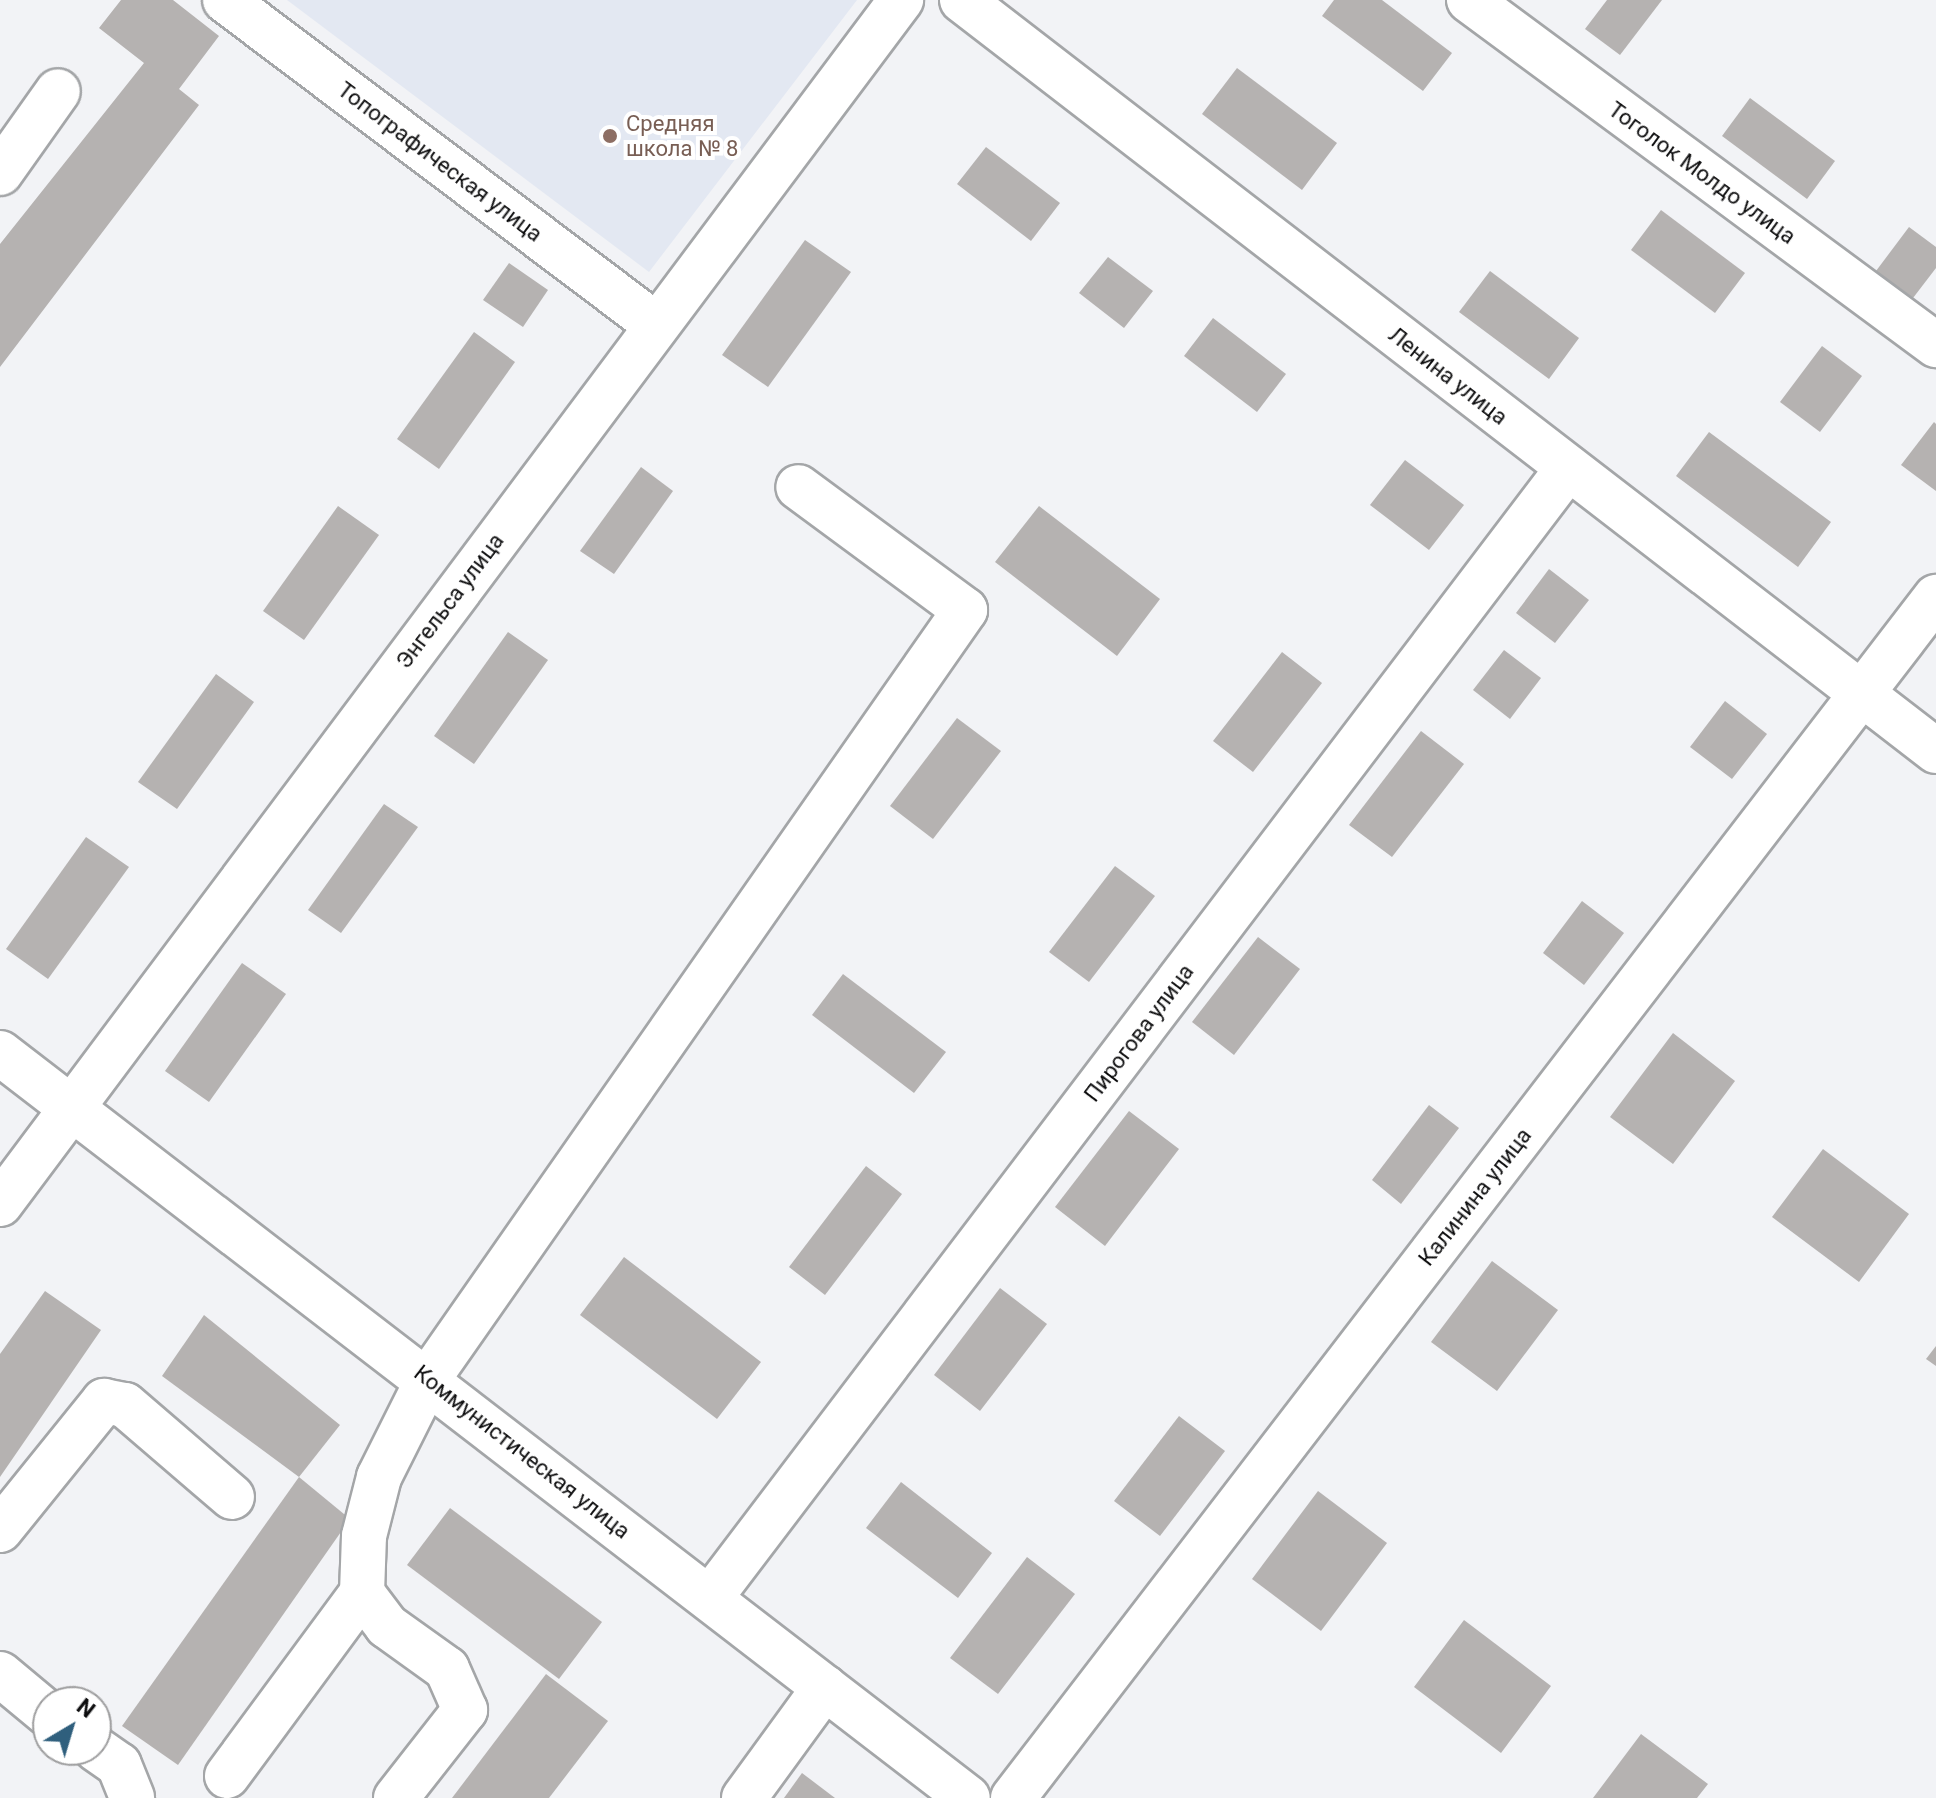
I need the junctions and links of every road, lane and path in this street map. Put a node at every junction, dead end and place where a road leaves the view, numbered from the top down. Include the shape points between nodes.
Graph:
1 (225, 0) edge
2 (901, 0) edge
3 (962, 0) edge
4 (1469, 0) edge
5 (58, 91) dead end
6 (0, 173) edge
7 (655, 324) junction
8 (1936, 345) edge
9 (1568, 468) junction
10 (798, 487) dead end
11 (1936, 597) edge
12 (1860, 695) junction
13 (1936, 751) edge
14 (0, 1053) edge
15 (76, 1105) junction
16 (0, 1204) edge
17 (428, 1379) junction
18 (232, 1497) dead end
19 (0, 1530) edge
20 (362, 1593) junction
21 (710, 1598) junction
22 (0, 1674) edge
23 (825, 1687) junction
24 (32, 1701) edge
25 (112, 1760) edge
26 (227, 1776) dead end
27 (132, 1798) edge
28 (396, 1798) edge
29 (744, 1798) edge
30 (968, 1798) edge
31 (1013, 1798) edge

1 - 7 street, Топографическая улица
2 - 7 street, Энгельса улица
3 - 9 street, Ленина улица
4 - 8 street, Тоголок Молдо улица
5 - 6 street
7 - 15 street, Энгельса улица
9 - 12 street, Ленина улица
9 - 21 street, Пирогова улица
10 - 17 street via 965,610
11 - 12 street, Калинина улица
12 - 13 street, Ленина улица
12 - 31 street, Калинина улица
14 - 15 street, Коммунистическая улица
15 - 16 street, Энгельса улица
15 - 17 street, Коммунистическая улица
17 - 20 street via 379,1477 364,1536
17 - 21 street, Коммунистическая улица
18 - 19 street via 125,1405 104,1401
20 - 26 street
20 - 28 street via 387,1626 447,1669 465,1710
21 - 23 street, Коммунистическая улица
22 - 24 street
23 - 29 street
23 - 30 street, Коммунистическая улица
25 - 27 street

